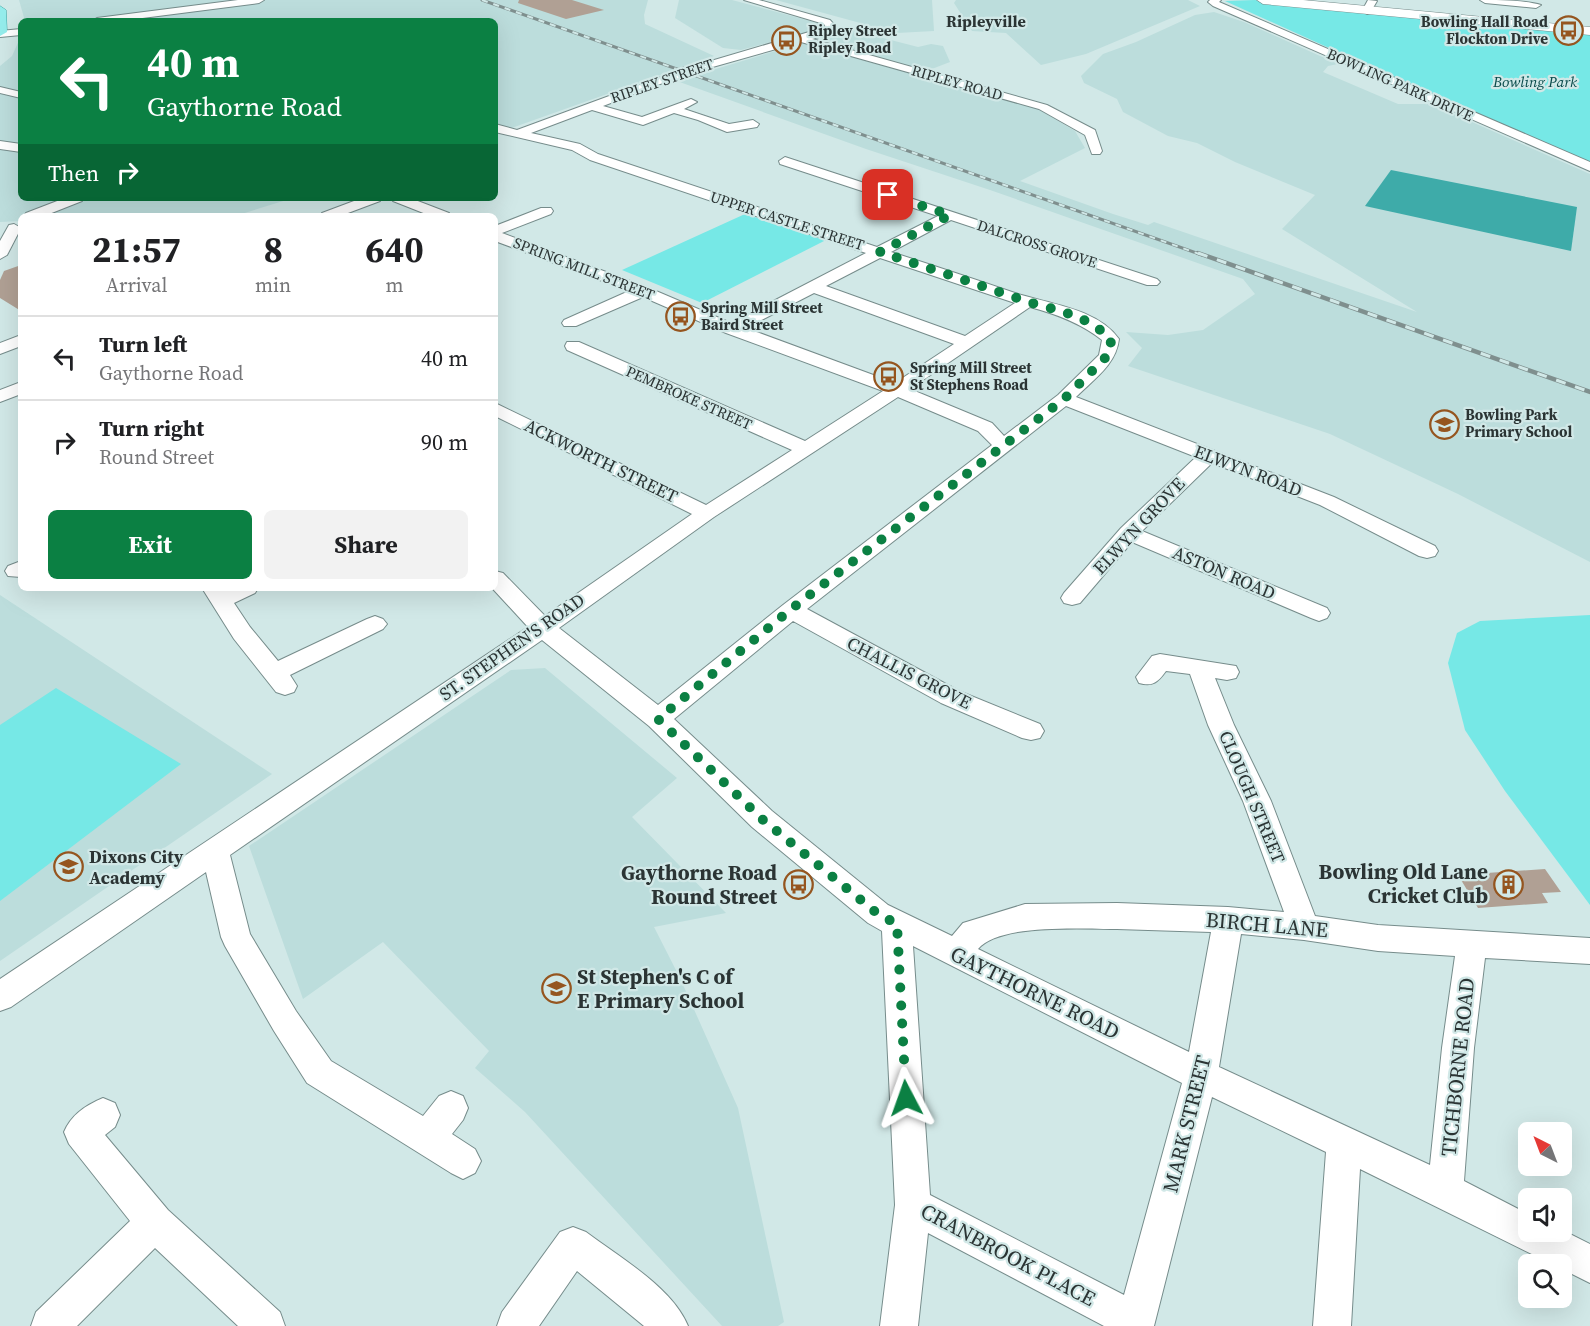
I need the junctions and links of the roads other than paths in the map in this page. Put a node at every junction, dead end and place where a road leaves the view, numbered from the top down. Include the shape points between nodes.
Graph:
1 (259, 0) edge
2 (749, 0) edge
3 (778, 0) edge
4 (1216, 0) edge
5 (1263, 0) edge
6 (1485, 0) edge
7 (763, 4) junction
8 (127, 6) dead end
9 (1370, 6) edge
10 (0, 10) edge
11 (1542, 12) edge
12 (133, 16) junction
13 (121, 18) edge
14 (0, 30) edge
15 (18, 30) edge
16 (1590, 31) edge
17 (801, 39) junction
18 (0, 90) edge
19 (18, 94) edge
20 (692, 102) dead end
21 (591, 106) junction
22 (672, 109) junction
23 (643, 121) junction
24 (753, 124) dead end
25 (498, 129) edge
26 (623, 129) dead end
27 (519, 133) junction
28 (498, 140) edge
29 (0, 145) edge
30 (18, 148) edge
31 (1096, 151) dead end
32 (785, 161) dead end
33 (1590, 167) edge
34 (69, 201) edge
35 (367, 201) edge
36 (406, 201) edge
37 (546, 211) dead end
38 (39, 213) edge
39 (335, 213) edge
40 (436, 213) edge
41 (950, 215) junction
42 (11, 226) edge
43 (498, 230) edge
44 (498, 237) edge
45 (880, 252) junction
46 (0, 255) edge
47 (1152, 282) dead end
48 (813, 287) junction
49 (643, 291) junction
50 (1027, 302) junction
51 (570, 323) dead end
52 (732, 329) junction
53 (18, 341) edge
54 (965, 342) junction
55 (573, 346) dead end
56 (1, 348) edge
57 (18, 356) edge
58 (18, 388) edge
59 (897, 390) junction
60 (0, 397) edge
61 (1064, 399) junction
62 (498, 410) edge
63 (1002, 446) junction
64 (806, 449) junction
65 (1208, 456) junction
66 (707, 513) junction
67 (1128, 533) junction
68 (1426, 551) dead end
69 (498, 581) edge
70 (232, 591) edge
71 (217, 594) edge
72 (1072, 598) dead end
73 (790, 610) junction
74 (1319, 613) dead end
75 (375, 624) dead end
76 (543, 628) junction
77 (1199, 668) junction
78 (1227, 672) dead end
79 (1149, 677) dead end
80 (658, 719) junction
81 (1031, 731) dead end
82 (215, 850) junction
83 (1228, 920) junction
84 (897, 924) junction
85 (1304, 927) junction
86 (1472, 944) junction
87 (1590, 951) edge
88 (955, 954) junction
89 (0, 997) edge
90 (1201, 1075) junction
91 (451, 1108) dead end
92 (103, 1115) dead end
93 (428, 1137) junction
94 (1344, 1144) junction
95 (463, 1161) dead end
96 (1445, 1191) junction
97 (913, 1205) junction
98 (155, 1223) junction
99 (1590, 1264) edge
100 (1135, 1324) edge
101 (50, 1326) edge
102 (266, 1326) edge
103 (516, 1326) edge
104 (669, 1326) edge
105 (900, 1326) edge
106 (1332, 1326) edge

1 - 12 street
2 - 7 street
3 - 7 street
4 - 33 street, BOWLING PARK DRIVE via 1216,4
5 - 9 street
6 - 11 street
7 - 17 street, RIPLEY STREET via 827,22 832,28
8 - 12 street
9 - 11 street
10 - 14 main road
11 - 16 street
12 - 13 street
14 - 15 main road
17 - 21 street, RIPLEY STREET, bridge via 677,74
17 - 31 street, RIPLEY ROAD via 1043,107 1091,133
18 - 19 street
20 - 22 street
21 - 23 street
21 - 27 street, RIPLEY STREET
22 - 23 street
22 - 24 street via 727,128
23 - 26 street
25 - 27 street, UPPER CASTLE STREET
27 - 28 street, RIPLEY STREET
27 - 45 street, UPPER CASTLE STREET via 576,147 594,157
29 - 30 street
32 - 41 street, DALCROSS GROVE
34 - 38 street
35 - 39 street
36 - 40 street
37 - 43 street
41 - 45 street
41 - 47 street, DALCROSS GROVE
42 - 46 street
44 - 49 street, SPRING MILL STREET
45 - 48 street
45 - 50 street, UPPER CASTLE STREET
48 - 52 street
48 - 54 street
49 - 51 street
49 - 52 street, SPRING MILL STREET
50 - 54 street, ST. STEPHEN'S ROAD
50 - 61 street, UPPER CASTLE STREET via 1095,324 1111,339 1110,353
52 - 59 street, SPRING MILL STREET
53 - 56 street
54 - 59 street, ST. STEPHEN'S ROAD
55 - 64 street, PEMBROKE STREET
56 - 57 street
58 - 60 street
59 - 63 street, SPRING MILL STREET via 985,428
59 - 64 street, ST. STEPHEN'S ROAD
61 - 63 street
61 - 65 street, ELWYN ROAD
62 - 66 street, ACKWORTH STREET
63 - 73 street
64 - 66 street, ST. STEPHEN'S ROAD
65 - 67 street, ELWYN GROVE
65 - 68 street, ELWYN ROAD via 1327,501
66 - 76 street, ST. STEPHEN'S ROAD
67 - 72 street, ELWYN GROVE
67 - 74 street, ASTON ROAD
69 - 76 street, GAYTHORNE ROAD
70 - 71 street
71 - 75 street via 280,679
73 - 80 street
73 - 81 street, CHALLIS GROVE via 950,697
76 - 80 street, GAYTHORNE ROAD
76 - 82 street, ST. STEPHEN'S ROAD
77 - 78 street
77 - 79 street via 1160,662
77 - 85 street, CLOUGH STREET via 1257,801
80 - 84 street, GAYTHORNE ROAD via 762,819 878,914
82 - 89 street, ST. STEPHEN'S ROAD
82 - 93 street via 236,937 319,1072
83 - 85 street, BIRCH LANE
83 - 88 street, BIRCH LANE via 1025,917 974,932
83 - 90 street, MARK STREET
84 - 88 street, GAYTHORNE ROAD
84 - 97 street
85 - 86 street, BIRCH LANE via 1378,938
86 - 87 street, BIRCH LANE
86 - 96 street, TICHBORNE ROAD
88 - 90 street, GAYTHORNE ROAD
90 - 94 street, GAYTHORNE ROAD
90 - 100 street, MARK STREET
91 - 93 street
92 - 98 street via 81,1132
93 - 95 street
94 - 96 street, GAYTHORNE ROAD
94 - 106 street
96 - 99 street, GAYTHORNE ROAD
97 - 100 street, CRANBROOK PLACE
97 - 105 street
98 - 101 street
98 - 102 street
103 - 104 street via 573,1245 654,1308

